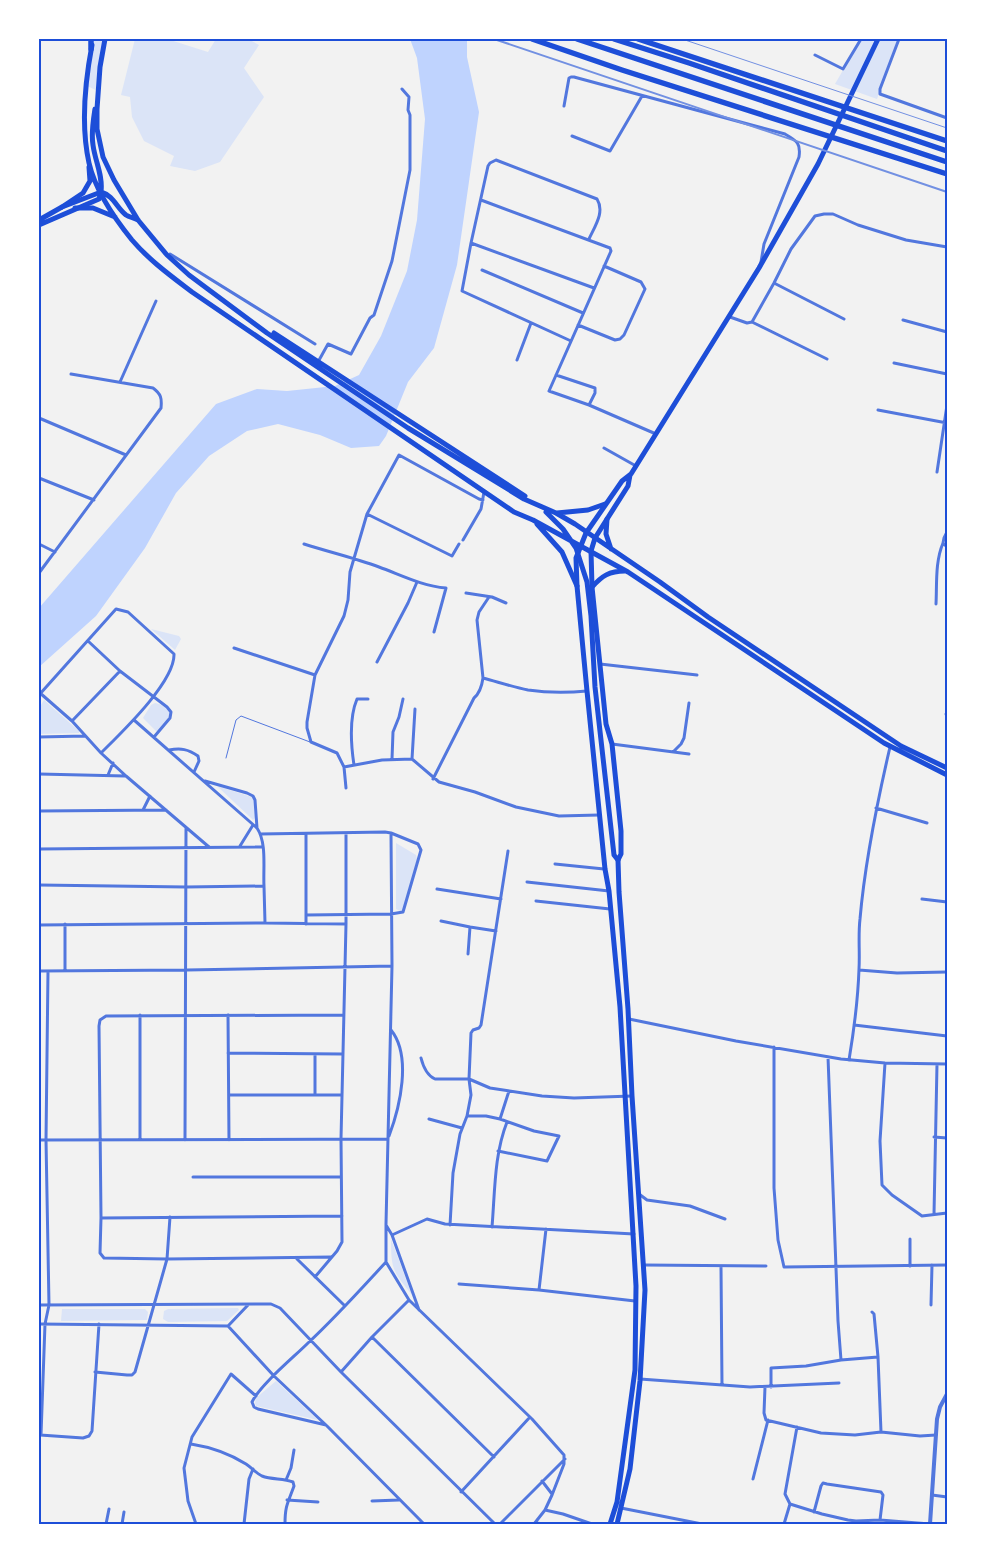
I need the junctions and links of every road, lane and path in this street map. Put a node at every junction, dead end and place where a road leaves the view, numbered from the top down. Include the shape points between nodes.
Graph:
1 (92, 39) edge
2 (105, 39) edge
3 (532, 39) edge
4 (576, 39) edge
5 (614, 39) edge
6 (638, 39) edge
7 (861, 39) edge
8 (878, 39) edge
9 (899, 39) edge
10 (91, 49) joint
11 (815, 55) dead end
12 (402, 90) dead end
13 (98, 91) junction
14 (642, 96) junction
15 (564, 106) dead end
16 (947, 118) edge
17 (572, 136) dead end
18 (947, 141) edge
19 (947, 150) edge
20 (947, 162) edge
21 (90, 164) junction
22 (947, 174) edge
23 (101, 192) junction
24 (481, 200) junction
25 (62, 207) junction
26 (75, 208) junction
27 (115, 217) junction
28 (39, 220) edge
29 (138, 220) junction
30 (39, 225) edge
31 (590, 239) junction
32 (158, 242) junction
33 (472, 244) junction
34 (947, 247) edge
35 (170, 254) junction
36 (604, 266) junction
37 (760, 268) junction
38 (482, 270) dead end
39 (774, 283) junction
40 (594, 288) junction
41 (156, 302) dead end
42 (583, 313) junction
43 (730, 317) junction
44 (844, 318) dead end
45 (903, 320) dead end
46 (752, 322) junction
47 (531, 323) junction
48 (578, 324) junction
49 (947, 332) edge
50 (571, 341) junction
51 (315, 344) dead end
52 (827, 359) dead end
53 (517, 360) dead end
54 (318, 362) junction
55 (894, 363) dead end
56 (332, 373) junction
57 (71, 374) dead end
58 (947, 374) edge
59 (556, 375) junction
60 (120, 382) junction
61 (589, 405) junction
62 (947, 405) edge
63 (878, 410) dead end
64 (39, 418) edge
65 (946, 423) edge
66 (656, 434) junction
67 (604, 448) dead end
68 (126, 455) junction
69 (636, 466) junction
70 (937, 472) dead end
71 (631, 474) junction
72 (39, 478) edge
73 (484, 491) junction
74 (94, 500) junction
75 (483, 500) junction
76 (605, 504) junction
77 (367, 514) junction
78 (556, 514) junction
79 (607, 519) junction
80 (533, 520) junction
81 (947, 532) edge
82 (586, 533) junction
83 (595, 538) junction
84 (463, 540) dead end
85 (943, 543) junction
86 (39, 544) edge
87 (304, 544) dead end
88 (459, 544) dead end
89 (580, 545) junction
90 (947, 547) edge
91 (611, 549) junction
92 (591, 551) junction
93 (55, 552) junction
94 (354, 559) junction
95 (628, 572) junction
96 (39, 573) edge
97 (417, 582) junction
98 (577, 589) junction
99 (592, 590) junction
100 (466, 593) dead end
101 (489, 597) junction
102 (506, 603) dead end
103 (936, 604) dead end
104 (434, 632) dead end
105 (88, 641) junction
106 (234, 648) dead end
107 (376, 662) dead end
108 (600, 664) junction
109 (120, 671) junction
110 (315, 675) junction
111 (697, 675) dead end
112 (483, 678) junction
113 (587, 691) junction
114 (39, 694) edge
115 (154, 697) junction
116 (368, 699) dead end
117 (403, 699) dead end
118 (689, 702) dead end
119 (415, 709) dead end
120 (134, 720) junction
121 (72, 722) junction
122 (39, 736) edge
123 (85, 736) junction
124 (154, 737) junction
125 (311, 742) junction
126 (612, 744) junction
127 (890, 746) junction
128 (169, 750) junction
129 (101, 752) junction
130 (673, 752) junction
131 (688, 754) dead end
132 (226, 758) dead end
133 (392, 759) junction
134 (412, 759) junction
135 (112, 763) junction
136 (354, 765) junction
137 (344, 767) junction
138 (947, 768) edge
139 (194, 772) junction
140 (39, 774) edge
141 (108, 775) junction
142 (947, 775) edge
143 (126, 776) junction
144 (434, 779) junction
145 (204, 781) junction
146 (346, 788) dead end
147 (150, 796) junction
148 (876, 808) junction
149 (143, 810) junction
150 (166, 810) junction
151 (39, 811) edge
152 (599, 815) junction
153 (927, 824) dead end
154 (252, 825) junction
155 (186, 828) junction
156 (256, 828) junction
157 (391, 832) junction
158 (346, 833) junction
159 (260, 834) junction
160 (306, 834) junction
161 (263, 846) junction
162 (186, 847) junction
163 (209, 847) junction
164 (239, 847) junction
165 (39, 849) edge
166 (508, 851) dead end
167 (618, 860) junction
168 (555, 864) dead end
169 (605, 869) junction
170 (527, 882) dead end
171 (39, 885) edge
172 (264, 886) junction
173 (186, 887) junction
174 (437, 889) dead end
175 (609, 891) junction
176 (501, 899) junction
177 (922, 899) dead end
178 (536, 901) dead end
179 (947, 902) edge
180 (610, 909) junction
181 (391, 914) junction
182 (306, 915) junction
183 (346, 915) junction
184 (441, 920) dead end
185 (264, 923) junction
186 (64, 924) junction
187 (186, 924) junction
188 (306, 924) junction
189 (346, 924) junction
190 (39, 925) edge
191 (470, 927) junction
192 (496, 931) junction
193 (468, 954) dead end
194 (392, 966) junction
195 (344, 967) junction
196 (64, 970) junction
197 (186, 970) junction
198 (859, 970) junction
199 (39, 971) edge
200 (48, 971) junction
201 (947, 972) edge
202 (140, 1015) junction
203 (186, 1015) junction
204 (228, 1015) junction
205 (344, 1015) junction
206 (620, 1019) junction
207 (628, 1019) junction
208 (854, 1025) junction
209 (390, 1028) junction
210 (947, 1036) edge
211 (774, 1047) junction
212 (228, 1053) junction
213 (315, 1054) junction
214 (342, 1054) junction
215 (421, 1058) dead end
216 (828, 1058) junction
217 (849, 1060) junction
218 (885, 1063) junction
219 (937, 1064) junction
220 (947, 1064) edge
221 (469, 1079) junction
222 (509, 1091) junction
223 (229, 1095) junction
224 (315, 1095) junction
225 (342, 1095) junction
226 (632, 1096) junction
227 (625, 1097) junction
228 (467, 1116) junction
229 (429, 1119) dead end
230 (500, 1119) junction
231 (507, 1122) junction
232 (462, 1128) junction
233 (934, 1137) junction
234 (947, 1138) edge
235 (341, 1139) junction
236 (388, 1139) junction
237 (39, 1140) edge
238 (46, 1140) junction
239 (100, 1140) junction
240 (140, 1140) junction
241 (185, 1140) junction
242 (229, 1140) junction
243 (498, 1152) junction
244 (193, 1177) dead end
245 (341, 1177) junction
246 (639, 1194) junction
247 (947, 1213) edge
248 (934, 1214) junction
249 (342, 1216) junction
250 (170, 1217) junction
251 (101, 1218) junction
252 (725, 1219) dead end
253 (386, 1224) junction
254 (450, 1224) junction
255 (492, 1227) junction
256 (546, 1229) junction
257 (634, 1234) junction
258 (392, 1235) junction
259 (910, 1239) dead end
260 (331, 1257) junction
261 (296, 1258) junction
262 (167, 1259) junction
263 (386, 1262) junction
264 (643, 1265) junction
265 (947, 1265) edge
266 (766, 1266) dead end
267 (836, 1266) junction
268 (910, 1266) junction
269 (932, 1266) junction
270 (721, 1267) junction
271 (315, 1277) junction
272 (459, 1284) dead end
273 (540, 1290) junction
274 (409, 1300) junction
275 (636, 1301) junction
276 (248, 1304) junction
277 (39, 1305) edge
278 (50, 1305) junction
279 (154, 1305) junction
280 (345, 1306) junction
281 (931, 1306) dead end
282 (420, 1311) junction
283 (872, 1312) dead end
284 (39, 1324) edge
285 (45, 1324) junction
286 (99, 1324) junction
287 (150, 1325) junction
288 (228, 1326) junction
289 (372, 1337) junction
290 (310, 1341) junction
291 (878, 1357) junction
292 (841, 1360) junction
293 (95, 1372) junction
294 (340, 1372) junction
295 (274, 1376) junction
296 (640, 1379) junction
297 (839, 1383) dead end
298 (722, 1385) junction
299 (765, 1387) junction
300 (771, 1387) junction
301 (947, 1394) edge
302 (256, 1396) junction
303 (946, 1400) edge
304 (530, 1417) junction
305 (768, 1420) junction
306 (327, 1426) junction
307 (797, 1427) junction
308 (881, 1432) junction
309 (39, 1435) edge
310 (936, 1435) junction
311 (190, 1444) junction
312 (294, 1450) dead end
313 (494, 1457) junction
314 (565, 1459) junction
315 (253, 1469) junction
316 (753, 1479) dead end
317 (286, 1480) junction
318 (542, 1481) junction
319 (461, 1492) junction
320 (552, 1495) junction
321 (932, 1495) junction
322 (947, 1497) edge
323 (287, 1500) junction
324 (399, 1500) junction
325 (372, 1501) dead end
326 (318, 1502) dead end
327 (790, 1504) junction
328 (621, 1508) junction
329 (109, 1509) dead end
330 (545, 1510) junction
331 (124, 1512) dead end
332 (814, 1512) junction
333 (880, 1520) junction
334 (106, 1524) edge
335 (122, 1524) edge
336 (196, 1524) edge
337 (244, 1524) edge
338 (284, 1524) edge
339 (424, 1524) edge
340 (495, 1524) edge
341 (500, 1524) edge
342 (535, 1524) edge
343 (546, 1524) edge
344 (591, 1524) edge
345 (610, 1524) edge
346 (617, 1524) edge
347 (702, 1524) edge
348 (784, 1524) edge
349 (930, 1524) edge

1 - 10 highway
2 - 13 main road
3 - 22 highway
4 - 20 highway
5 - 19 highway
6 - 18 highway
7 - 11 street via 843,69
8 - 37 main road via 818,164
9 - 16 street via 880,94
10 - 21 main road via 84,114
12 - 54 street via 409,97 410,170 392,261 374,315 351,354 328,344
13 - 23 main road via 91,130 102,182
13 - 29 main road via 97,129 103,157
14 - 15 street via 571,77
14 - 17 street via 610,151
14 - 37 street via 785,134 797,141 799,157 764,244
21 - 23 main road
21 - 25 main road via 90,181 83,193
23 - 25 main road
23 - 26 main road via 99,199
23 - 27 main road
23 - 29 main road via 114,200 126,215
24 - 31 street
24 - 31 street via 488,166 496,160 597,199 601,211
24 - 33 street
25 - 28 main road
26 - 27 main road via 93,208
26 - 30 main road
27 - 73 main road via 132,240 192,292
29 - 32 main road
31 - 36 street via 610,248
32 - 35 main road
32 - 56 main road via 189,275 210,291 267,333
33 - 40 street
33 - 47 street via 462,291
34 - 39 street via 906,240 833,214 824,214 815,216 791,249
35 - 51 street
35 - 54 main road via 214,292
36 - 40 street
36 - 48 street via 641,282 646,289 620,339 614,340
37 - 43 main road
38 - 42 street
39 - 44 street
39 - 46 street
40 - 42 street
41 - 60 street
42 - 48 street
43 - 46 street
43 - 66 main road
45 - 49 street
46 - 52 street
47 - 50 street
47 - 53 street
48 - 50 street
50 - 59 street
54 - 56 main road
55 - 58 street
56 - 78 main road via 408,428 524,499
56 - 167 main road via 529,498 549,514 576,548 588,582 597,715 614,855
57 - 60 street
59 - 61 street via 595,388
59 - 61 street via 549,391
60 - 68 street via 153,388 162,399 162,408
61 - 66 street
62 - 65 street
63 - 65 street
64 - 68 street
65 - 70 street
66 - 69 main road
67 - 69 street
68 - 74 street
69 - 71 main road
71 - 76 main road
71 - 79 main road via 628,486
72 - 74 street
73 - 75 street
73 - 80 main road via 514,512
74 - 93 street
75 - 77 street via 399,455
75 - 84 street
76 - 78 main road
76 - 82 main road
77 - 88 street via 452,556
77 - 94 street
78 - 82 main road
79 - 83 main road
79 - 91 main road via 606,534
80 - 89 main road
80 - 98 main road via 562,552
81 - 85 street
82 - 83 main road
82 - 89 main road
83 - 91 main road
83 - 92 main road
85 - 90 street
85 - 103 street via 937,563
86 - 93 street
87 - 94 street
89 - 92 main road
89 - 98 main road via 576,558
91 - 138 main road via 901,746
92 - 95 main road
92 - 99 main road
93 - 96 street
94 - 97 street
94 - 110 street via 344,616
95 - 99 main road via 607,573
95 - 127 main road
97 - 104 street via 446,588
97 - 107 street
98 - 99 main road
98 - 113 main road
99 - 108 main road
100 - 101 street
101 - 102 street
101 - 112 street via 477,620
105 - 109 street
105 - 114 street
105 - 115 street via 113,610 119,608 128,612 174,654 173,665
106 - 110 street
108 - 111 street
108 - 126 main road via 606,724
109 - 115 street
109 - 121 street
110 - 125 street via 307,722
112 - 113 street via 543,692
112 - 144 street
113 - 152 main road
114 - 121 street
115 - 120 street
115 - 124 street via 167,707 171,715
116 - 136 street via 356,699 351,732
117 - 133 street via 393,732
118 - 130 street via 684,738
119 - 134 street
120 - 124 street
120 - 129 street
121 - 123 street
122 - 123 street
123 - 129 street
124 - 128 street
125 - 132 lane via 241,716 236,720
125 - 137 street via 337,753
126 - 130 street
126 - 167 main road via 621,831
127 - 142 main road
127 - 148 street
128 - 139 street
128 - 139 street via 185,749 198,756
129 - 135 street
130 - 131 street
133 - 134 street
133 - 136 street
134 - 144 street
135 - 141 street
135 - 143 street
136 - 137 street
137 - 146 street
139 - 145 street
140 - 141 street
141 - 143 street
143 - 147 street
144 - 152 street via 532,812 559,816
145 - 154 street
145 - 156 street via 253,796
147 - 149 street
147 - 150 street
148 - 153 street
148 - 198 street via 861,904
149 - 150 street
149 - 151 street
150 - 155 street
152 - 169 main road
154 - 156 street
154 - 164 street
155 - 162 street
155 - 163 street
156 - 159 street
157 - 158 street
157 - 181 street
157 - 181 street via 420,846 404,910
158 - 160 street
158 - 183 street
159 - 160 street
159 - 161 street
160 - 182 street
161 - 164 street
161 - 172 street
162 - 163 street
162 - 165 street
162 - 173 street
163 - 164 street
166 - 176 street
167 - 207 main road
168 - 169 street
169 - 175 main road
170 - 175 street
171 - 173 street
172 - 173 street
172 - 185 street
173 - 187 street
174 - 176 street
175 - 180 main road
176 - 192 street
177 - 179 street
178 - 180 street
180 - 206 main road
181 - 183 street
181 - 194 street
182 - 183 street
182 - 188 street
183 - 189 street
184 - 191 street
185 - 187 street
185 - 188 street
186 - 187 street
186 - 190 street
186 - 196 street
187 - 197 street
188 - 189 street
189 - 195 street
191 - 192 street
191 - 193 street
192 - 221 street via 481,1026 471,1033
194 - 195 street
194 - 209 street
195 - 197 street
195 - 205 street
196 - 197 street
196 - 200 street
197 - 203 street
198 - 201 street via 897,974
198 - 208 street
199 - 200 street
200 - 238 street
202 - 203 street
202 - 239 street via 106,1016 100,1020
202 - 240 street
203 - 204 street
203 - 241 street
204 - 205 street
204 - 212 street
205 - 214 street
206 - 207 main road
206 - 227 main road
207 - 211 street
207 - 226 main road
208 - 210 street
208 - 217 street
209 - 236 street
209 - 236 street via 401,1045 402,1088
211 - 216 street
211 - 267 street via 774,1188 778,1240 784,1267
212 - 213 street
212 - 223 street
213 - 214 street
213 - 224 street
214 - 225 street
215 - 221 street via 432,1078
216 - 217 street
216 - 267 street
217 - 218 street
218 - 219 street
218 - 248 street via 881,1182 892,1196 920,1215
219 - 220 street
219 - 233 street
221 - 222 street via 490,1088
221 - 228 street via 471,1094
222 - 227 street via 574,1098
222 - 230 street
223 - 224 street
223 - 242 street
224 - 225 street
225 - 235 street
226 - 227 street
226 - 246 main road
227 - 257 main road
228 - 230 street
228 - 232 street
229 - 232 street
230 - 231 street
231 - 243 street
231 - 243 street via 534,1132 559,1136 547,1161
232 - 254 street via 453,1173
233 - 234 street
233 - 248 street
235 - 236 street
235 - 242 street
235 - 245 street
236 - 253 street
237 - 238 street
238 - 239 street
238 - 278 street
239 - 240 street
239 - 251 street
240 - 241 street
241 - 242 street
243 - 255 street
244 - 245 street
245 - 249 street
246 - 252 street via 647,1200 690,1206
246 - 264 main road
247 - 248 street
249 - 250 street
249 - 260 street via 340,1246
250 - 251 street
250 - 262 street
251 - 262 street via 100,1253 107,1259
253 - 258 street
253 - 263 street
254 - 255 street
254 - 258 street via 427,1219
255 - 256 street
256 - 257 street
256 - 273 street
257 - 275 main road
258 - 282 street
259 - 268 street
260 - 261 street
260 - 271 street
261 - 262 street
261 - 271 street
262 - 279 street
263 - 274 street
263 - 280 street
264 - 270 street
264 - 296 main road via 645,1290
265 - 269 street
266 - 270 street
267 - 268 street
267 - 292 street
268 - 269 street
269 - 281 street
270 - 298 street
271 - 280 street
272 - 273 street
273 - 275 street
274 - 282 street
274 - 289 street
275 - 345 main road via 635,1370 617,1502
276 - 279 street
276 - 288 street
276 - 290 street via 276,1305
277 - 278 street
278 - 279 street
278 - 285 street
279 - 287 street
280 - 290 street
282 - 304 street
283 - 291 street
284 - 285 street
285 - 286 street
285 - 309 street
286 - 287 street
286 - 293 street
287 - 288 street
287 - 293 street via 132,1375
288 - 295 street
289 - 294 street
289 - 313 street
290 - 294 street
290 - 295 street
291 - 292 street
291 - 308 street
292 - 300 street via 771,1368
293 - 309 street via 92,1431 89,1436
294 - 319 street
295 - 302 street
295 - 306 street
296 - 298 street
296 - 328 main road via 630,1470
297 - 300 street
298 - 299 street
299 - 300 street
299 - 305 street via 764,1418
301 - 303 street
302 - 306 street via 252,1402 254,1407
302 - 311 street via 231,1374
303 - 310 street via 937,1418
304 - 313 street
304 - 314 street
305 - 307 street
305 - 316 street
306 - 324 street
307 - 308 street via 821,1433 855,1435
307 - 327 street via 785,1490
308 - 310 street
310 - 321 street
311 - 315 street via 210,1448
311 - 336 street via 184,1468 188,1501
312 - 317 street
313 - 319 street
314 - 318 street
314 - 320 street
315 - 317 street via 265,1477
315 - 337 street
317 - 323 street via 293,1482 294,1486
318 - 320 street
318 - 341 street
319 - 340 street
320 - 330 street
321 - 322 street
321 - 349 street
323 - 326 street
323 - 338 street
324 - 325 street
324 - 339 street
327 - 332 street
327 - 348 street
328 - 346 main road
328 - 347 street
329 - 334 street
330 - 342 street
330 - 344 street
331 - 335 street
332 - 333 street via 856,1522
332 - 333 street via 823,1483 882,1492
333 - 349 street
342 - 343 street

